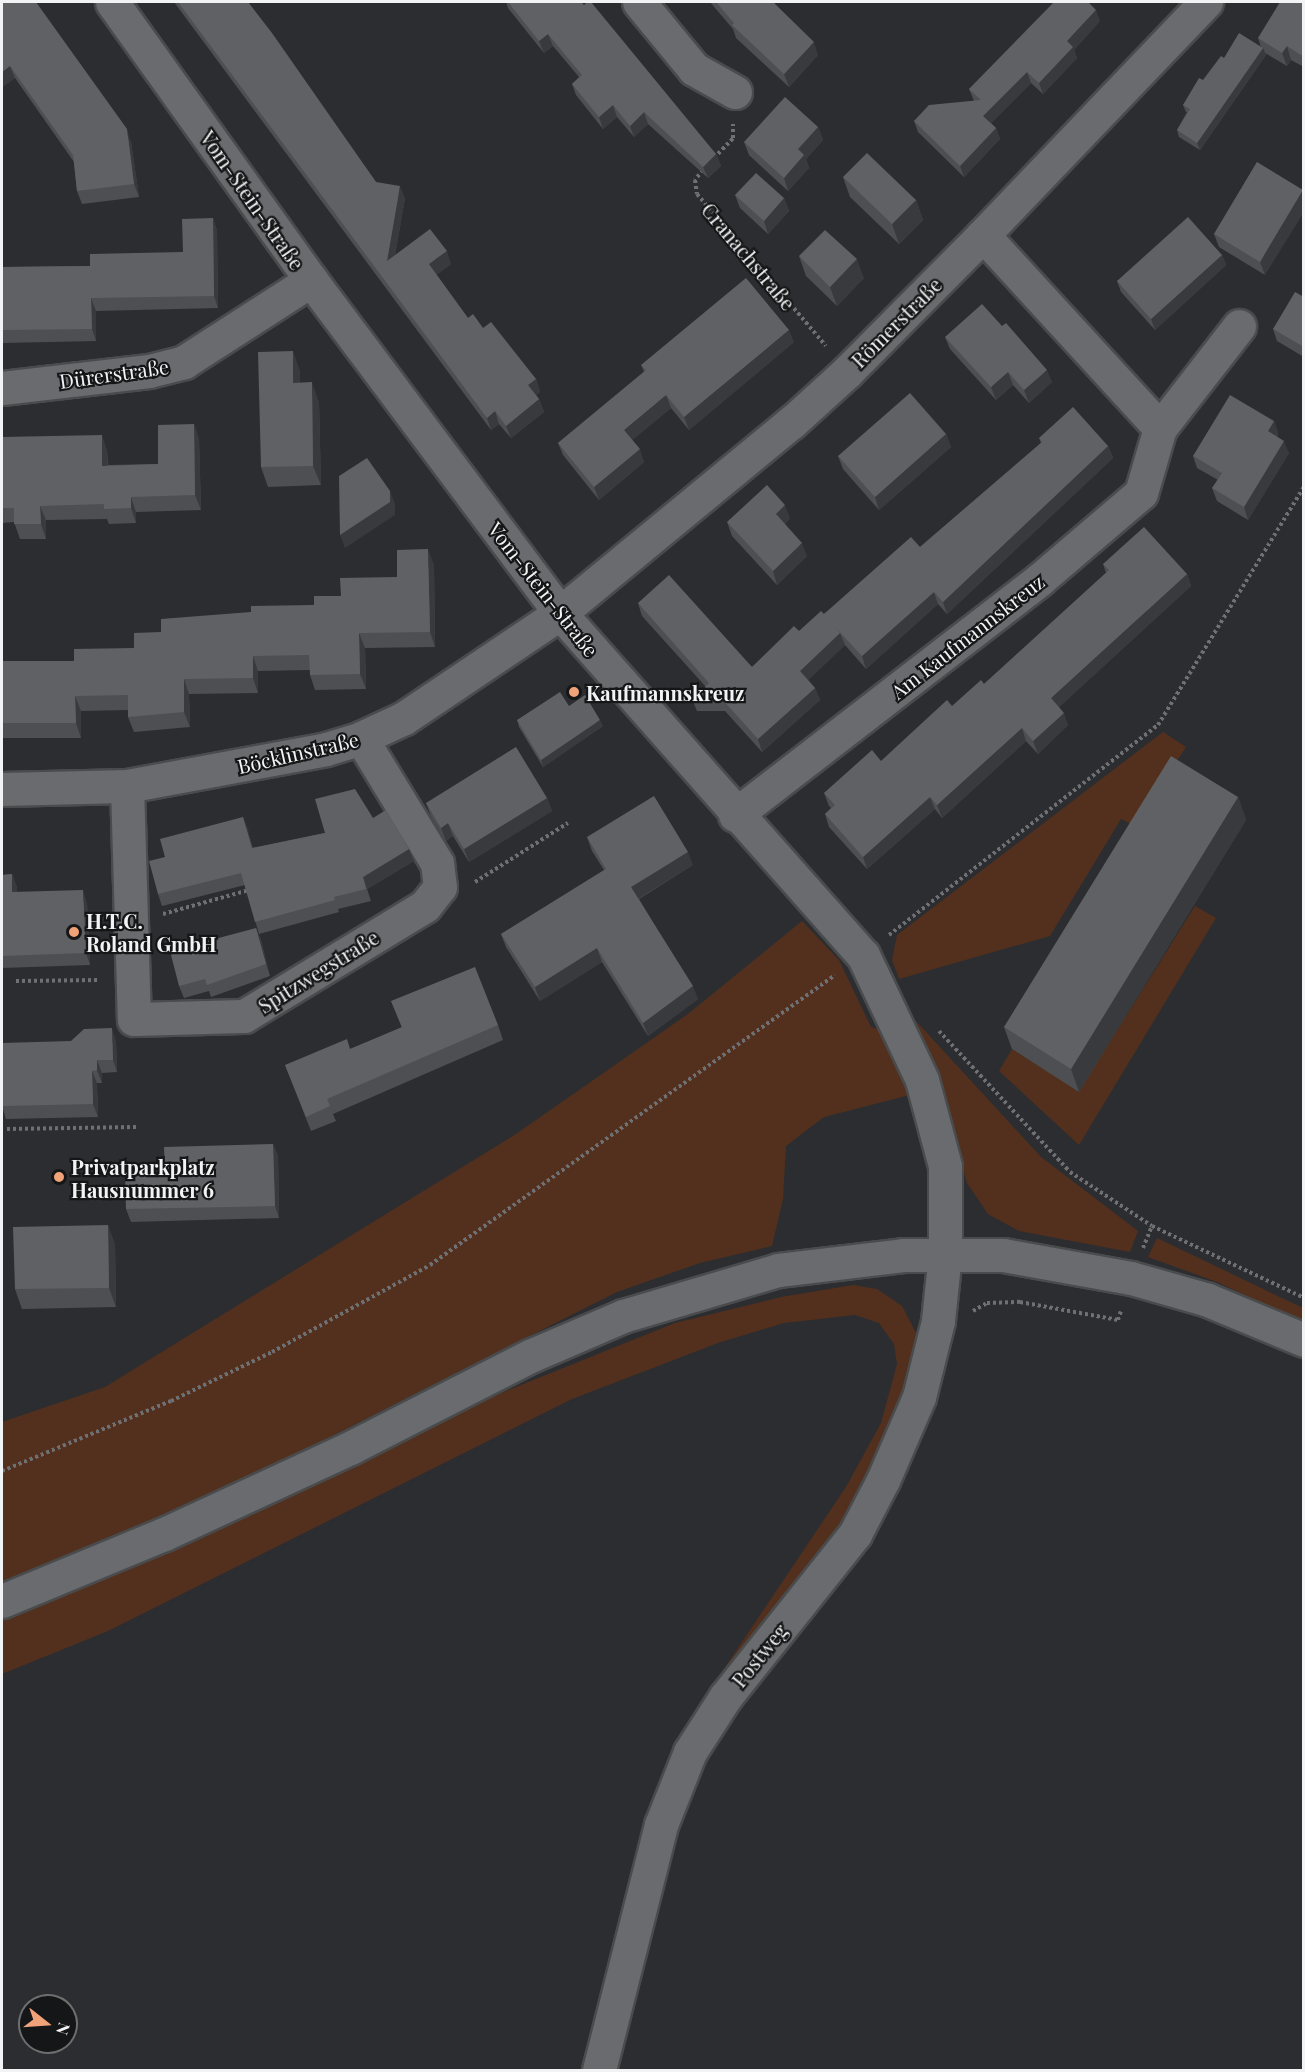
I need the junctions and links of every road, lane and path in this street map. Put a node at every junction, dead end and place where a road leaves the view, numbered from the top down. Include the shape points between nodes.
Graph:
1 (112, 2) edge
2 (639, 2) edge
3 (1206, 2) edge
4 (735, 92) joint
5 (711, 160) edge
6 (705, 168) edge
7 (983, 235) junction
8 (310, 280) junction
9 (1239, 326) dead end
10 (847, 372) junction
11 (2, 388) edge
12 (1160, 428) junction
13 (1304, 487) edge
14 (560, 613) junction
15 (361, 738) junction
16 (127, 786) junction
17 (2, 789) edge
18 (735, 815) junction
19 (568, 823) dead end
20 (470, 886) dead end
21 (255, 889) edge
22 (131, 923) junction
23 (863, 955) junction
24 (132, 979) junction
25 (16, 981) dead end
26 (895, 997) junction
27 (136, 1127) dead end
28 (7, 1129) dead end
29 (945, 1254) junction
30 (1304, 1298) edge
31 (1304, 1340) edge
32 (2, 1471) edge
33 (2, 1601) edge
34 (599, 2070) edge

1 - 8 street, Vom-Stein-Straße
2 - 4 street via 694,69
3 - 7 street, Römerstraße
4 - 5 path via 733,138
6 - 10 path, Cranachstraße via 695,180 697,194
7 - 10 street, Römerstraße
7 - 12 street
8 - 11 street, Dürerstraße via 184,362 149,371
8 - 14 street, Vom-Stein-Straße
9 - 12 street, Am Kaufmannskreuz
10 - 14 street, Römerstraße
12 - 18 street, Am Kaufmannskreuz via 1141,493 1092,538
13 - 23 path via 1158,725
14 - 15 street, Böcklinstraße via 404,718
14 - 18 street, Vom-Stein-Straße
15 - 16 street, Böcklinstraße via 287,757
15 - 24 street, Spitzwegstraße via 437,862 440,887 430,902 244,1016 134,1019
16 - 17 street, Böcklinstraße
16 - 22 street, Spitzwegstraße
18 - 23 street, Vom-Stein-Straße
19 - 20 path
21 - 22 path
22 - 24 street, Spitzwegstraße
23 - 26 street, Vom-Stein-Straße
23 - 32 path via 430,1264 272,1352 171,1401
24 - 25 path
26 - 29 street, Vom-Stein-Straße via 945,1166
26 - 30 path via 1070,1172 1152,1226
27 - 28 path
29 - 31 street via 1003,1255 1131,1278 1208,1300
29 - 33 street via 891,1256 778,1270 623,1316 530,1356 350,1448 185,1524
29 - 34 street, Postweg via 938,1321 919,1396 883,1480 855,1534 726,1696 690,1752 661,1826

